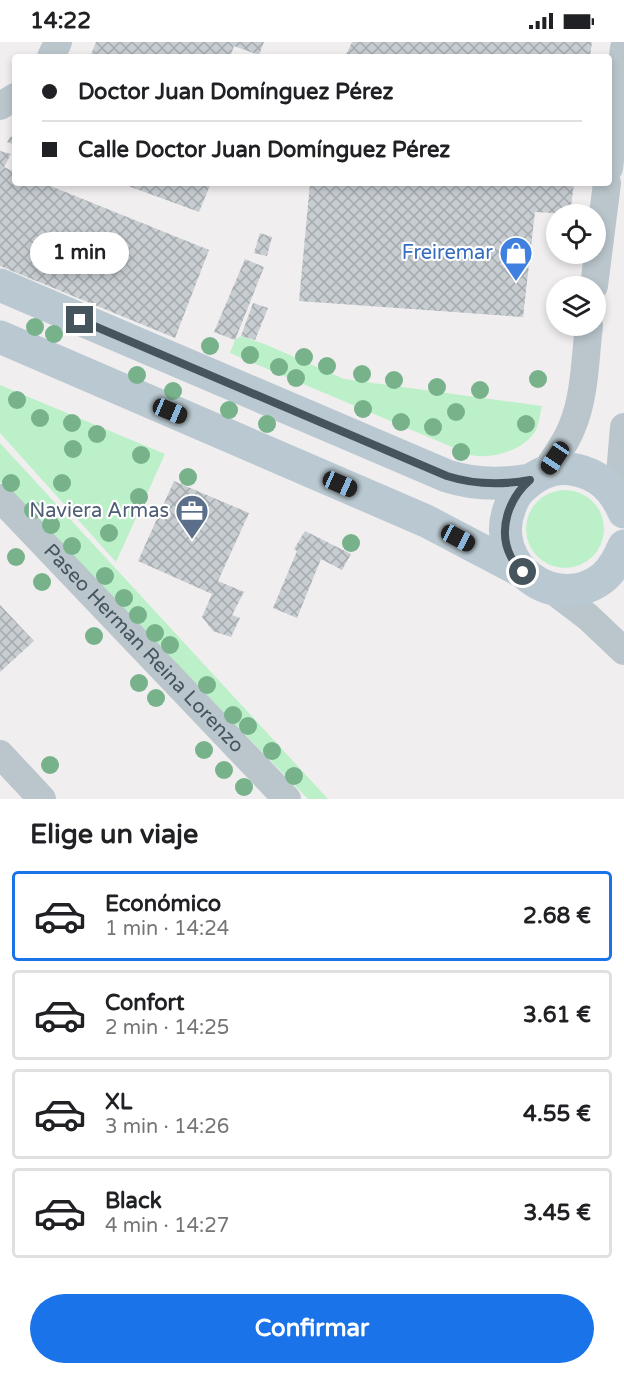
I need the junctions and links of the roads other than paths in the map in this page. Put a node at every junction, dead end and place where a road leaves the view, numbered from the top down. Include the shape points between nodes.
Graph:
1 (624, 48) edge
2 (612, 144) edge
3 (607, 186) edge
4 (595, 276) edge
5 (0, 285) edge
6 (588, 336) edge
7 (0, 338) edge
8 (624, 427) edge
9 (538, 475) junction
10 (0, 498) edge
11 (621, 505) edge
12 (624, 546) edge
13 (536, 580) junction
14 (624, 651) edge
15 (0, 754) edge
16 (42, 799) edge
17 (287, 799) edge

1 - 2 street
3 - 4 street
5 - 9 street via 447,476 478,483 513,483
6 - 9 street via 573,426 564,445
7 - 13 street via 426,521
8 - 11 street
9 - 11 street via 566,468 587,472 605,482
9 - 13 street via 513,498 506,517 505,537 511,556
10 - 17 street, Paseo Herman Reina Lorenzo
12 - 13 street via 604,577 587,586 569,590
13 - 14 street via 588,617
15 - 16 street

